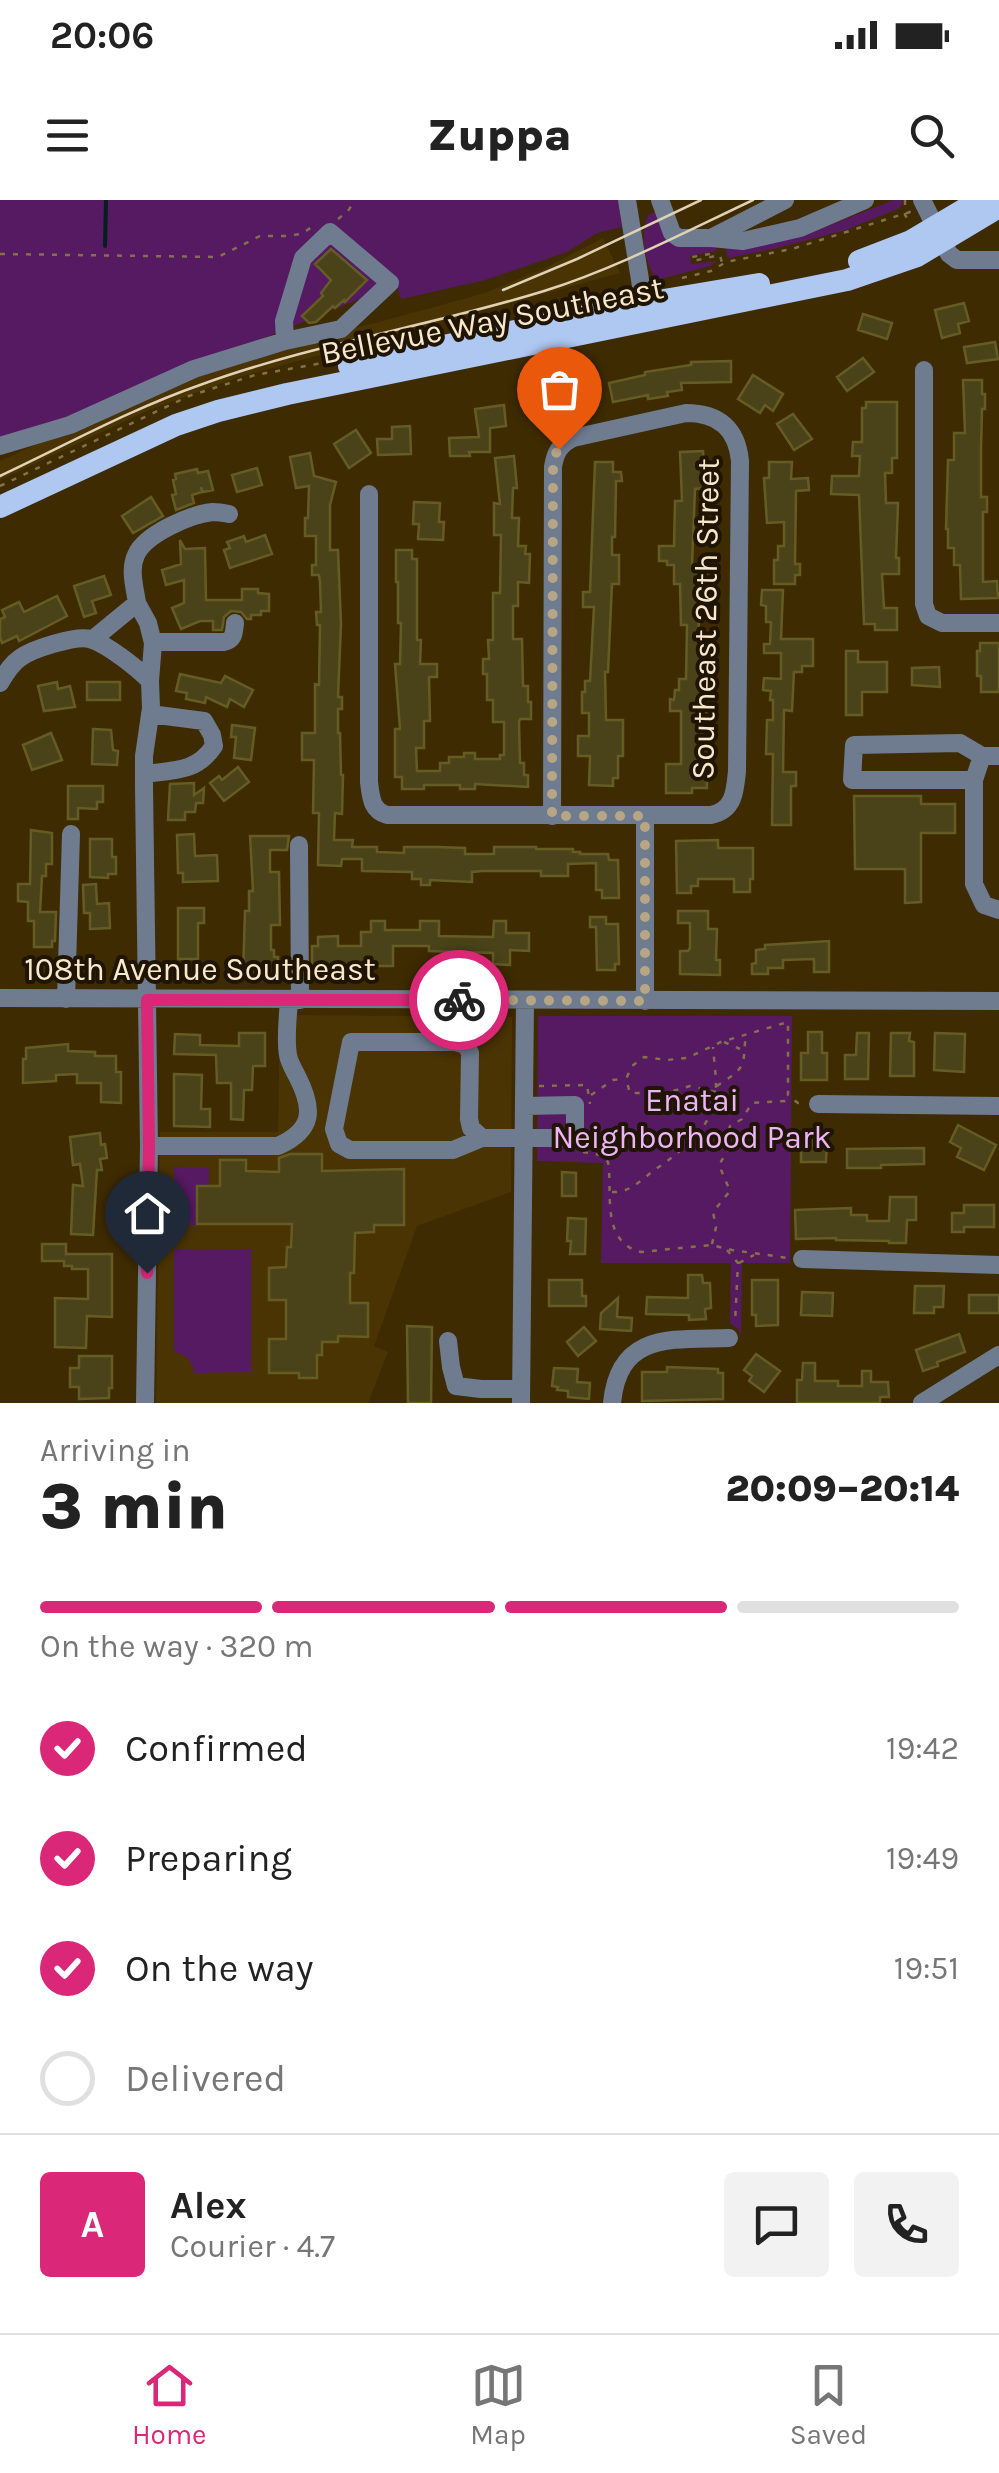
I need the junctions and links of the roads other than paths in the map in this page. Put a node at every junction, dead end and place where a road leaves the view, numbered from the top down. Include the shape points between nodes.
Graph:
1 (627, 200) edge
2 (661, 200) edge
3 (784, 200) edge
4 (866, 200) edge
5 (980, 200) edge
6 (919, 205) edge
7 (999, 208) edge
8 (939, 236) junction
9 (635, 242) junction
10 (715, 242) junction
11 (999, 260) edge
12 (644, 304) junction
13 (602, 331) junction
14 (285, 340) junction
15 (924, 370) dead end
16 (0, 446) edge
17 (0, 494) edge
18 (370, 494) dead end
19 (0, 507) edge
20 (229, 514) dead end
21 (137, 603) junction
22 (235, 623) dead end
23 (999, 623) edge
24 (92, 640) junction
25 (152, 642) junction
26 (150, 681) junction
27 (0, 683) edge
28 (150, 714) junction
29 (990, 756) edge
30 (144, 774) junction
31 (974, 780) junction
32 (552, 816) junction
33 (645, 816) junction
34 (71, 834) dead end
35 (298, 845) dead end
36 (999, 910) edge
37 (0, 998) edge
38 (66, 999) junction
39 (147, 1000) junction
40 (294, 1000) junction
41 (525, 1001) junction
42 (645, 1001) junction
43 (999, 1001) edge
44 (818, 1104) road end
45 (525, 1106) junction
46 (999, 1106) edge
47 (482, 1138) junction
48 (525, 1138) junction
49 (149, 1146) junction
50 (802, 1259) dead end
51 (999, 1265) edge
52 (728, 1338) road end
53 (448, 1342) dead end
54 (999, 1355) edge
55 (521, 1396) edge
56 (145, 1403) edge
57 (612, 1403) edge
58 (922, 1403) edge

1 - 9 street
2 - 9 street via 642,212
2 - 10 street via 675,236
3 - 10 street
4 - 10 street via 800,228
5 - 8 main road, Bellevue Way Southeast
6 - 8 street
7 - 8 main road, Bellevue Way Southeast
8 - 11 street via 957,260
8 - 12 main road, Bellevue Way Southeast via 838,267
8 - 13 main road, Bellevue Way Southeast via 894,266 848,280
9 - 12 street
12 - 13 main road
12 - 17 main road, Bellevue Way Southeast via 218,396
13 - 19 main road, Bellevue Way Southeast via 218,411 148,436
14 - 14 street via 303,258 330,232 390,284 341,328
14 - 16 street via 194,369 70,426
15 - 23 street via 924,604 928,616 942,623
18 - 32 street via 373,806 388,815
20 - 21 street via 180,522 142,546 132,570
21 - 24 street
21 - 25 street
22 - 25 street via 229,641
24 - 26 street
24 - 27 street via 32,652 10,666
25 - 26 street
26 - 28 street
28 - 30 street
28 - 30 street via 204,721 214,746 194,767
29 - 31 street
29 - 31 street via 960,743 854,745 852,780
30 - 39 street
31 - 36 street via 974,884 984,904
32 - 33 street
32 - 33 street, Southeast 26th Street via 554,456 573,438 686,413 730,430 740,461 737,771 727,808 711,815
33 - 42 street
34 - 38 street
35 - 40 street
37 - 38 street, 108th Avenue Southeast
38 - 39 street, 108th Avenue Southeast
39 - 40 street, 108th Avenue Southeast
39 - 49 street
40 - 41 street, 108th Avenue Southeast
40 - 49 street via 288,1057 307,1095 304,1128 278,1146
41 - 42 street, 108th Avenue Southeast
41 - 45 street
42 - 43 street, 108th Avenue Southeast
44 - 46 street
45 - 48 street
45 - 48 street via 575,1105 575,1138
47 - 47 street via 470,1128 466,1045 351,1042 334,1128 340,1144 350,1150 453,1150
47 - 48 street
48 - 55 street
49 - 56 street
50 - 51 street
52 - 57 street via 644,1346 618,1374
53 - 55 street via 456,1386
54 - 58 street

